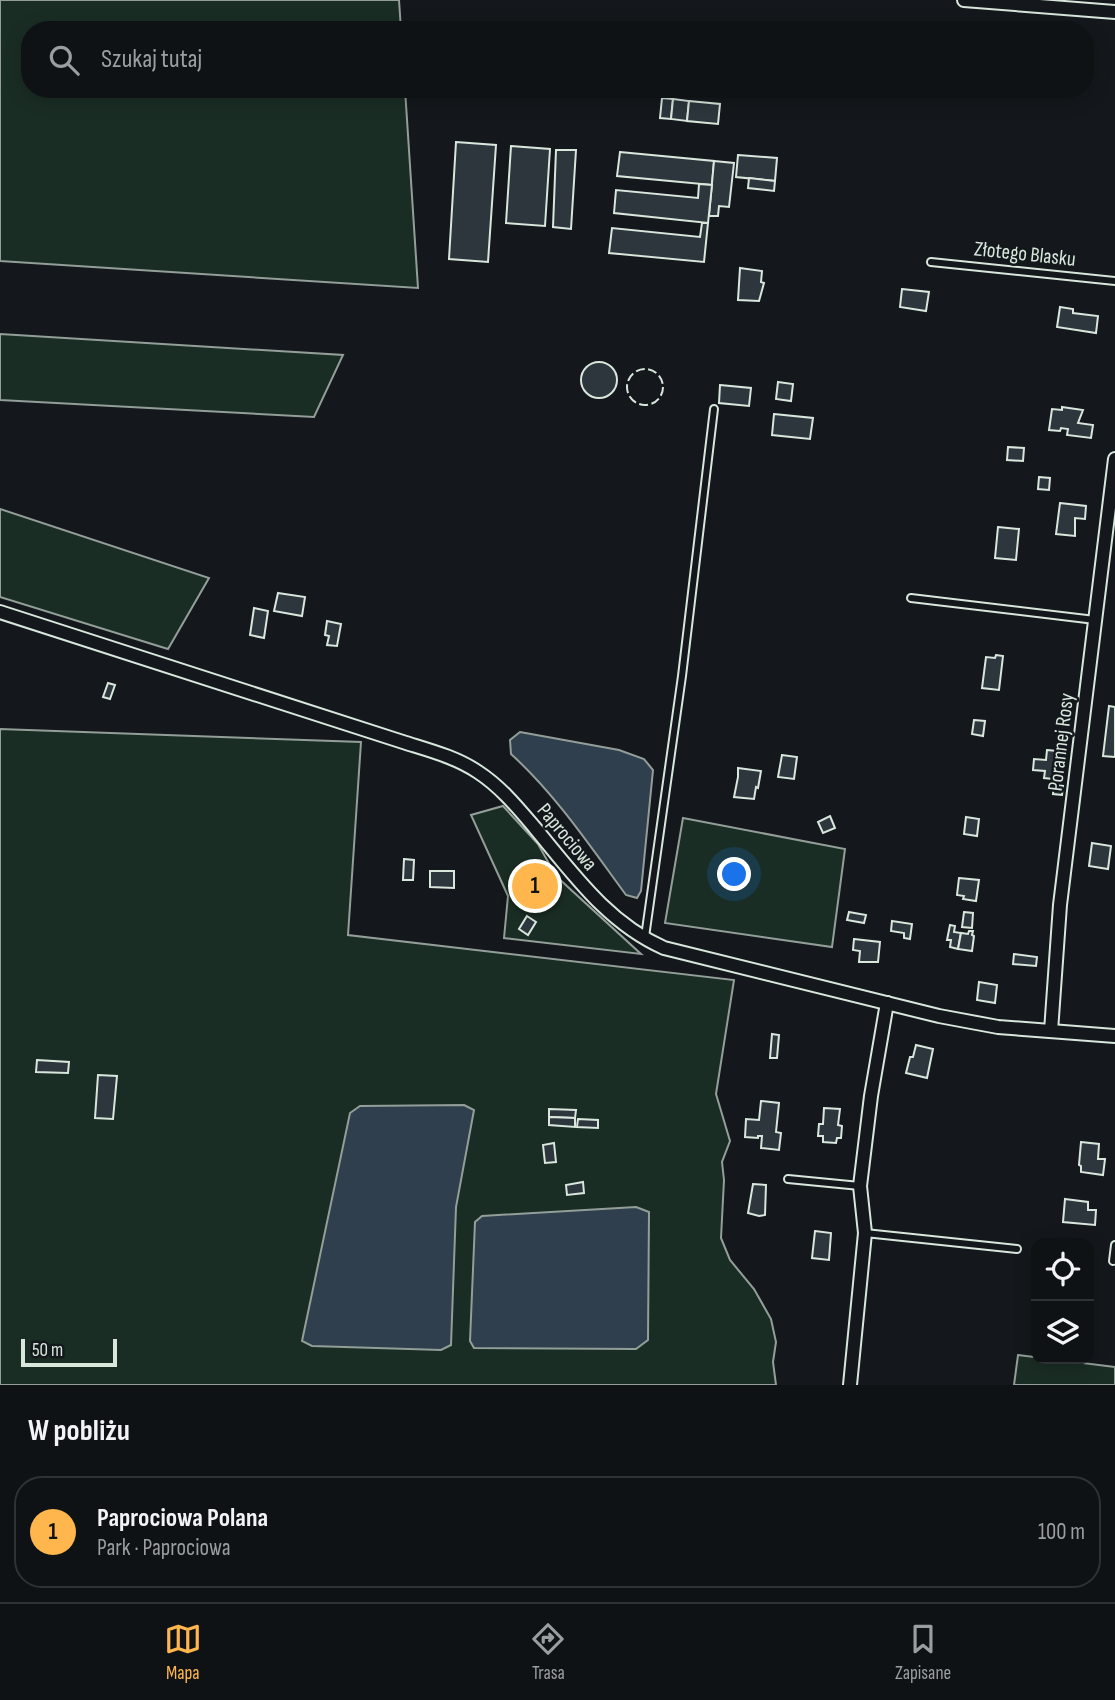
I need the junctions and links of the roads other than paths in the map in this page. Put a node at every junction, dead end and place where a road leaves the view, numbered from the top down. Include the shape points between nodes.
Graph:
1 (964, 0) edge
2 (1115, 12) edge
3 (931, 262) dead end
4 (1115, 281) edge
5 (714, 409) dead end
6 (1115, 459) edge
7 (911, 597) dead end
8 (0, 612) edge
9 (1095, 620) junction
10 (645, 939) junction
11 (887, 1003) junction
12 (1051, 1031) junction
13 (1115, 1036) edge
14 (788, 1179) dead end
15 (860, 1186) junction
16 (865, 1233) junction
17 (1115, 1245) edge
18 (1017, 1249) dead end
19 (1114, 1261) edge
20 (850, 1385) edge

1 - 2 street
3 - 4 lane, Złotego Blasku
5 - 10 lane
6 - 9 street, Porannej Rosy
7 - 9 lane
8 - 10 street, Paprociowa via 429,751 477,771 511,799 609,913
9 - 12 street, Porannej Rosy via 1060,905
10 - 11 street, Paprociowa via 683,954
11 - 12 street, Paprociowa via 998,1027
11 - 15 street
12 - 13 street, Paprociowa
14 - 15 lane
15 - 16 street
16 - 18 lane
16 - 20 street
17 - 19 lane

